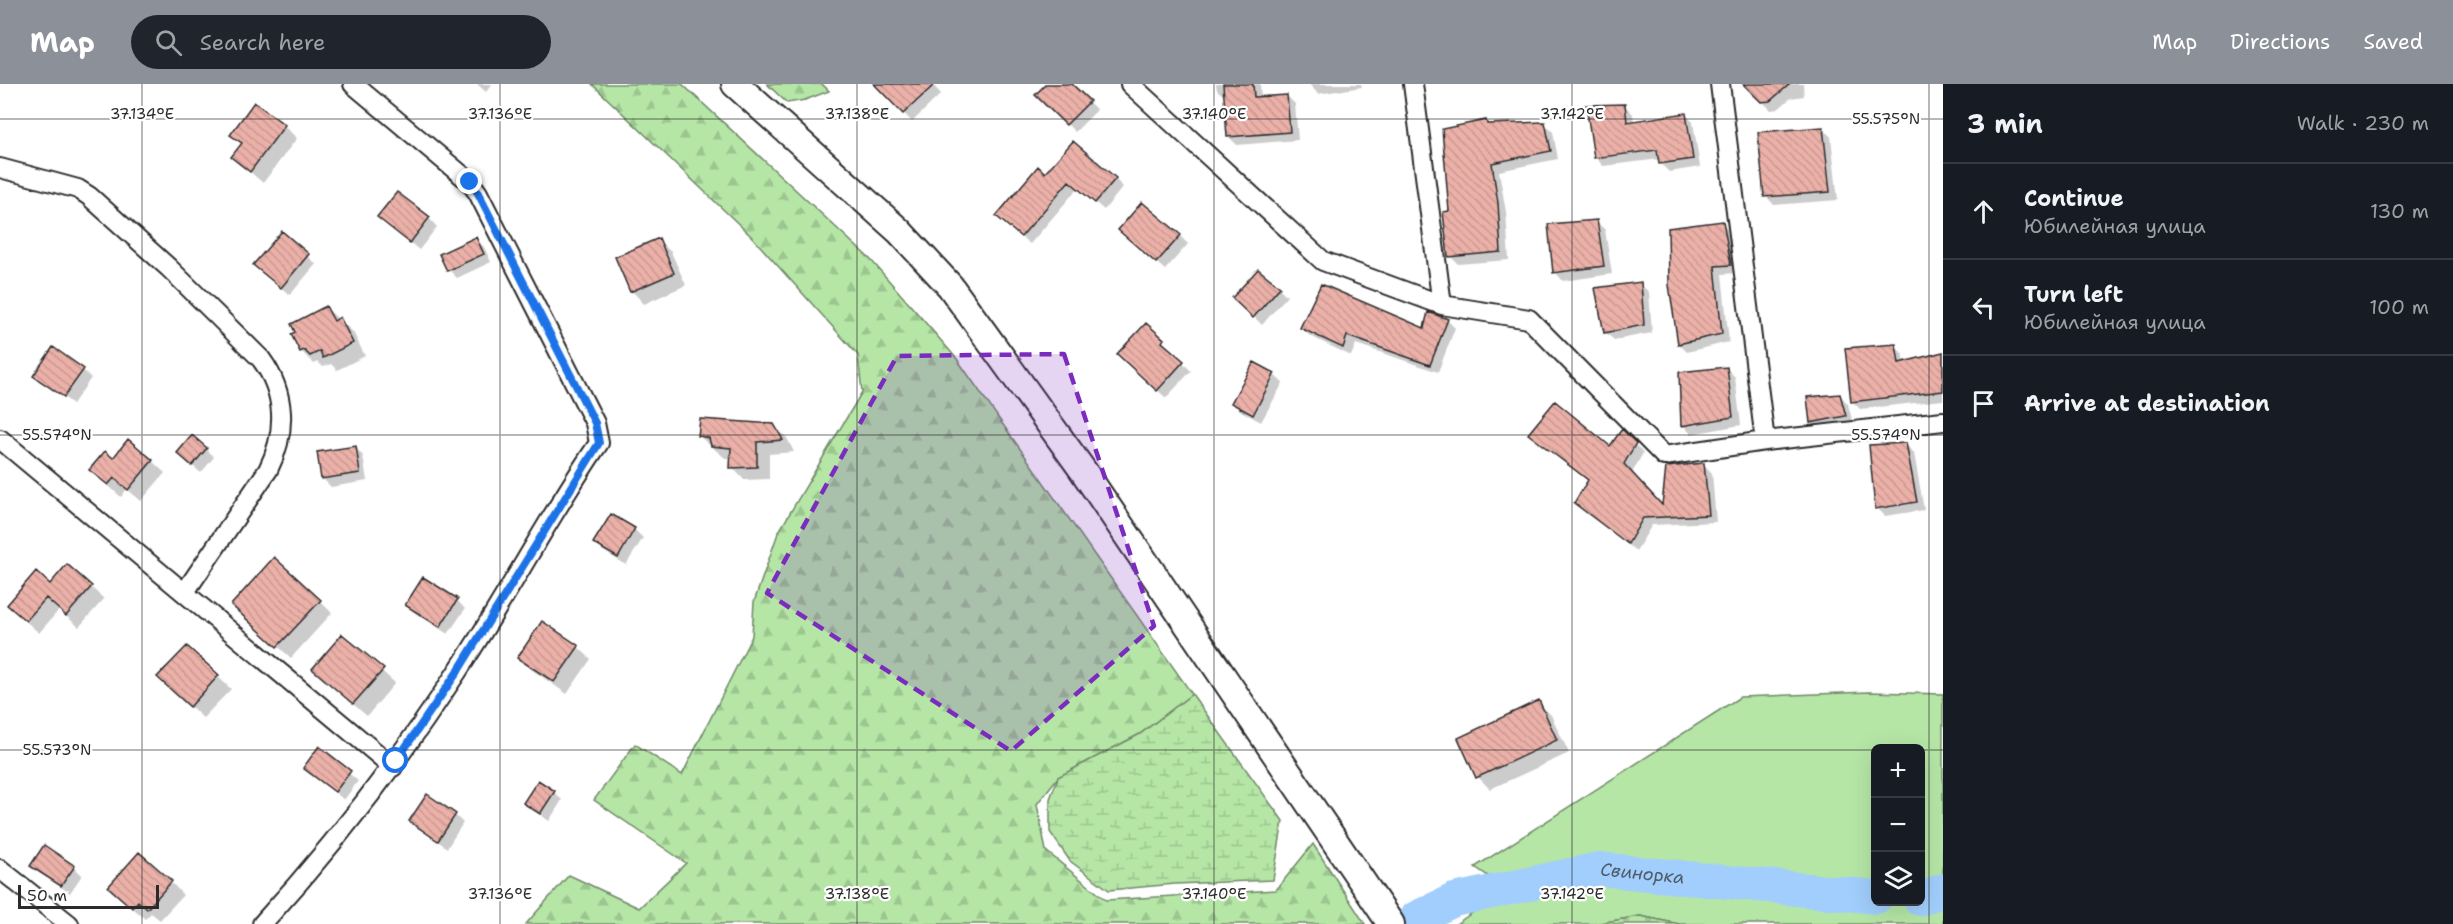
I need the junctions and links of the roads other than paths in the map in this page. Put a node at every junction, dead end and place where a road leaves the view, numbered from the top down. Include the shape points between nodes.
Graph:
1 (353, 84) edge
2 (735, 84) edge
3 (1130, 84) edge
4 (1413, 84) edge
5 (1720, 84) edge
6 (0, 168) edge
7 (1442, 305) junction
8 (1943, 421) edge
9 (0, 439) edge
10 (1765, 441) junction
11 (185, 592) junction
12 (393, 767) junction
13 (0, 869) edge
14 (69, 924) edge
15 (262, 924) edge
16 (1391, 924) edge

1 - 12 street via 470,182 478,193 595,423 599,443 458,671
2 - 16 main road via 877,210 950,286 1082,469
3 - 7 street via 1323,261
4 - 7 street
5 - 10 street
6 - 11 street via 89,195 169,268 271,372 281,400 277,453
7 - 10 street via 1528,319 1664,456
8 - 10 street
9 - 11 street
11 - 12 street
12 - 15 street
13 - 14 street

